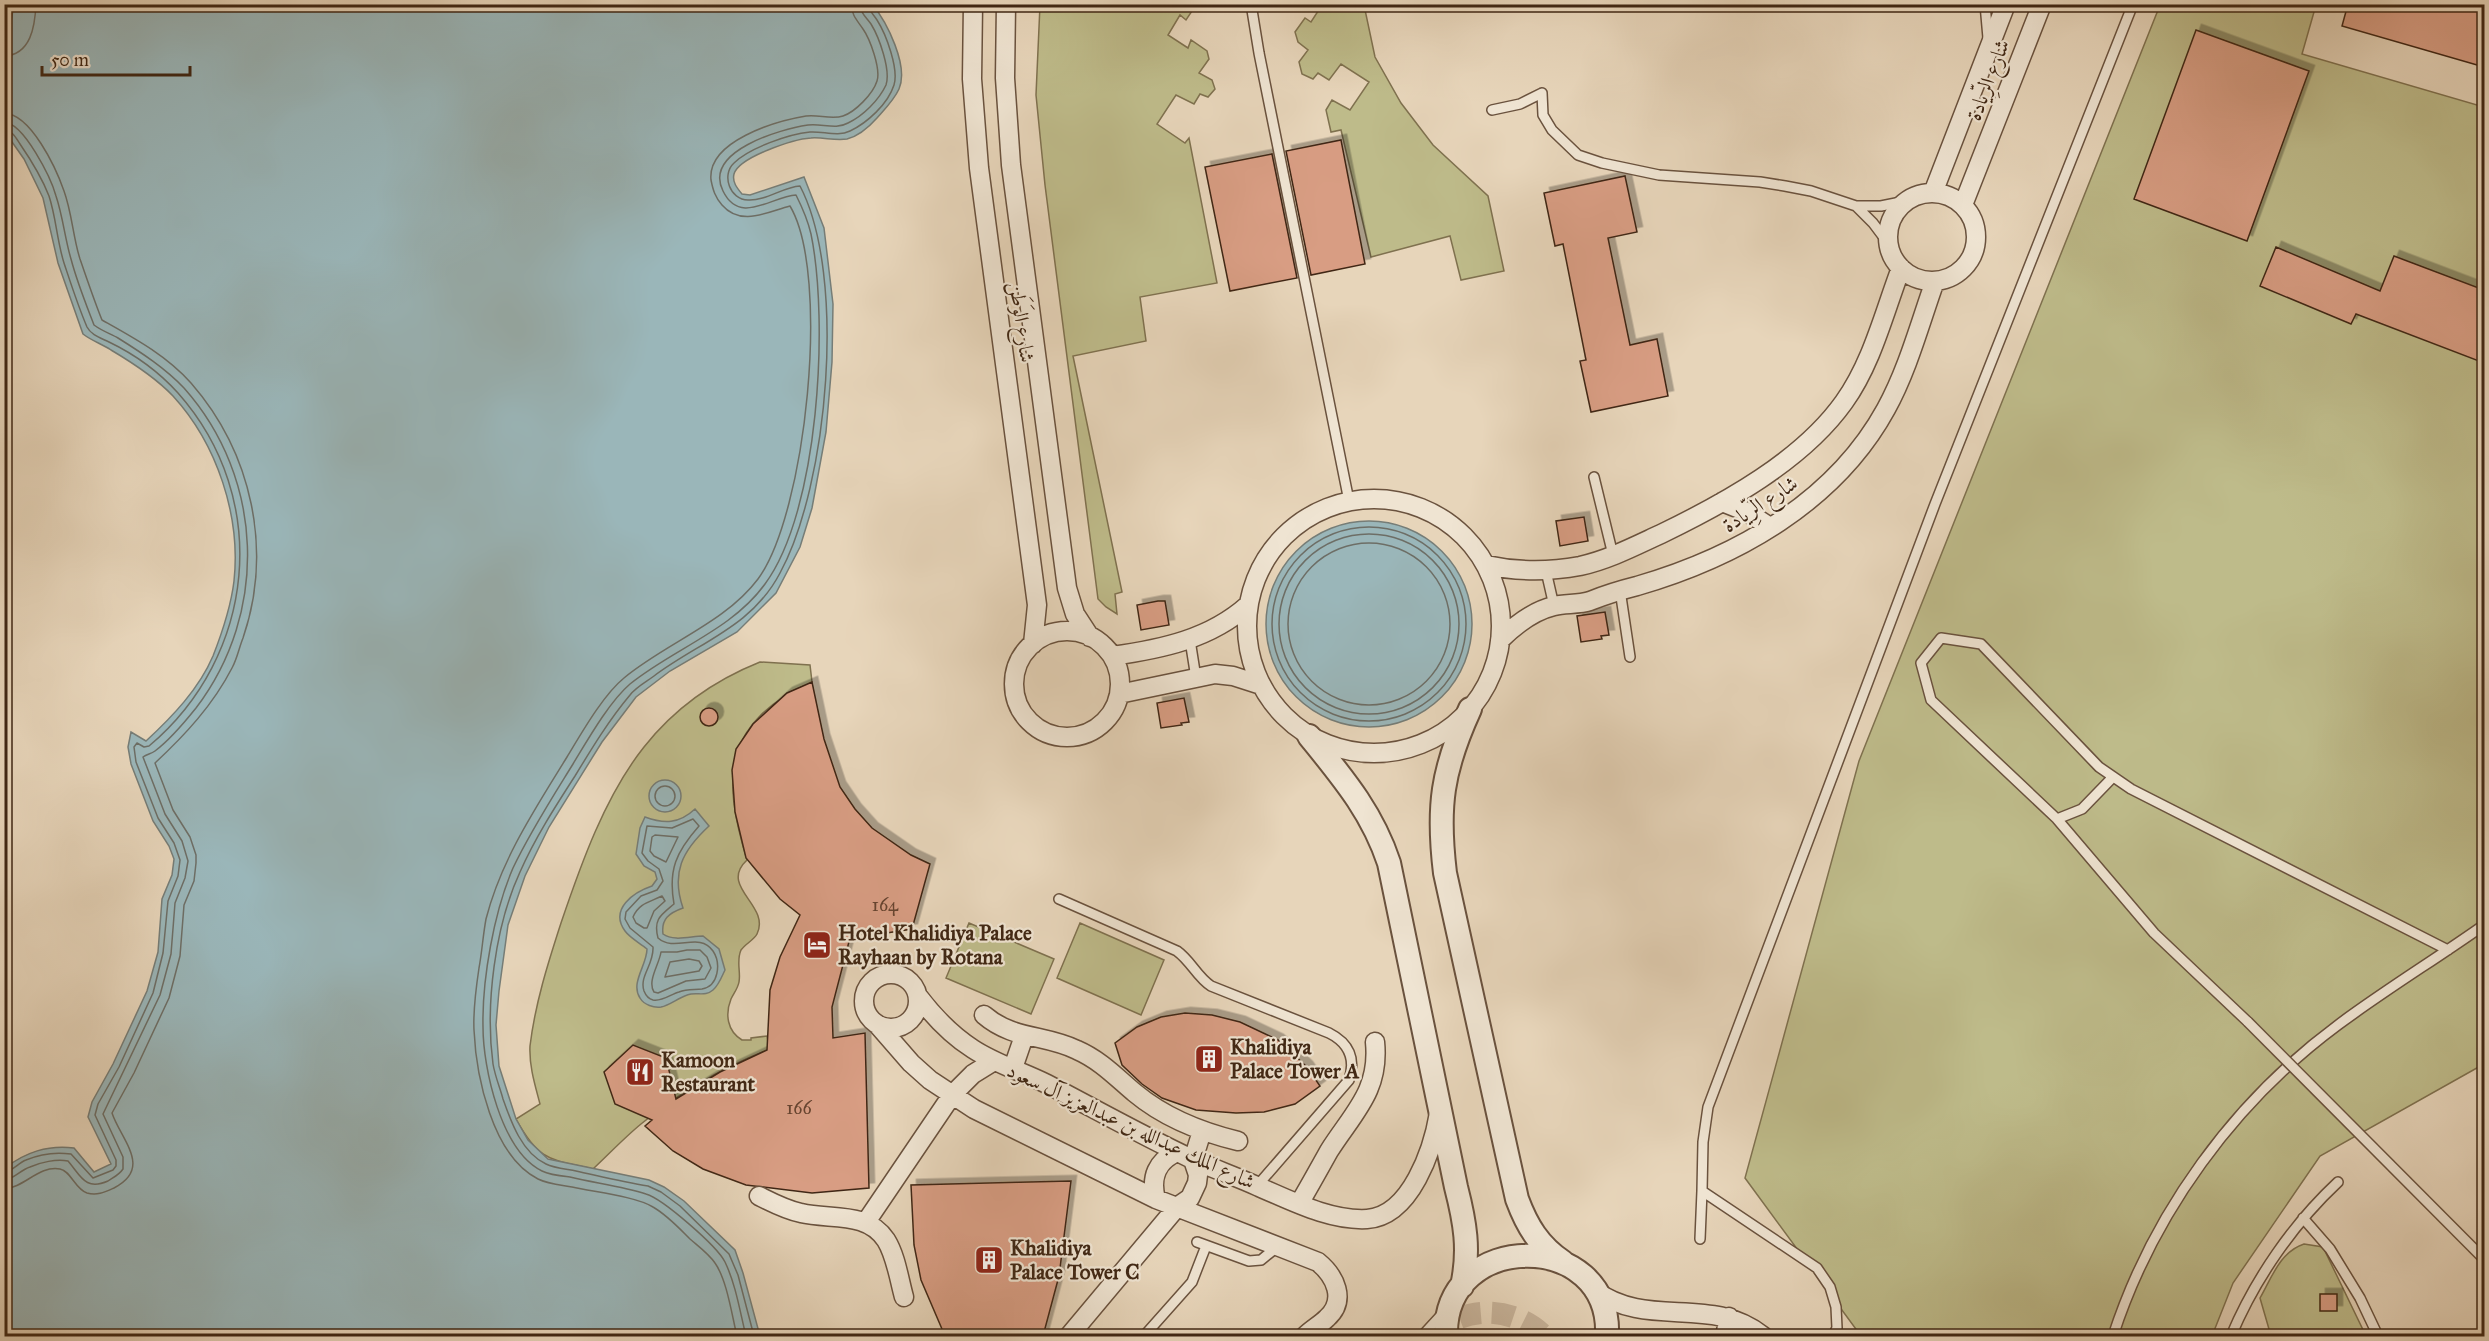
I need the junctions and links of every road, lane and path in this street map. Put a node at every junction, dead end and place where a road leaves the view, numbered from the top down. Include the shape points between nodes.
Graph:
1 (973, 4) edge
2 (1006, 4) edge
3 (1251, 4) edge
4 (1985, 4) edge
5 (2006, 4) edge
6 (2042, 4) edge
7 (2133, 4) edge
8 (1989, 48) junction
9 (1492, 110) dead end
10 (1933, 193) junction
11 (1906, 201) junction
12 (1963, 205) junction
13 (1856, 206) junction
14 (1888, 243) junction
15 (1901, 268) junction
16 (1935, 281) junction
17 (1594, 477) dead end
18 (1349, 501) junction
19 (1722, 502) junction
20 (1770, 527) junction
21 (1613, 555) junction
22 (1486, 565) junction
23 (1546, 571) junction
24 (1620, 590) junction
25 (1248, 605) junction
26 (1554, 606) junction
27 (1090, 637) junction
28 (1190, 640) junction
29 (1500, 640) junction
30 (1033, 644) junction
31 (1112, 656) junction
32 (1630, 657) dead end
33 (1196, 678) junction
34 (1261, 685) junction
35 (1119, 694) junction
36 (1470, 709) junction
37 (1309, 736) junction
38 (2113, 777) junction
39 (2057, 819) junction
40 (1059, 899) dead end
41 (2484, 925) edge
42 (2448, 950) junction
43 (918, 996) junction
44 (984, 1015) dead end
45 (877, 1024) junction
46 (1024, 1036) junction
47 (1375, 1042) dead end
48 (994, 1061) junction
49 (1013, 1068) junction
50 (951, 1095) junction
51 (1440, 1109) junction
52 (1202, 1131) junction
53 (1238, 1141) dead end
54 (1186, 1156) junction
55 (2338, 1182) dead end
56 (1257, 1186) junction
57 (1702, 1191) junction
58 (759, 1196) dead end
59 (1156, 1198) junction
60 (1299, 1204) junction
61 (1177, 1207) junction
62 (2303, 1218) junction
63 (866, 1222) junction
64 (1700, 1239) dead end
65 (1276, 1247) junction
66 (2484, 1259) edge
67 (1563, 1263) junction
68 (1594, 1290) junction
69 (1457, 1294) junction
70 (904, 1297) dead end
71 (1729, 1317) junction
72 (1069, 1336) edge
73 (1144, 1336) edge
74 (1305, 1336) edge
75 (1422, 1336) edge
76 (1446, 1336) edge
77 (1607, 1336) edge
78 (1725, 1336) edge
79 (1763, 1336) edge
80 (1833, 1336) edge
81 (2113, 1336) edge
82 (2231, 1336) edge
83 (2378, 1336) edge

1 - 30 street, شارع الوَطَن via 972,80 977,146 1037,605
2 - 27 street, شارع الوَطَن via 1005,78 1011,165 1067,588 1075,614
3 - 18 lane
4 - 8 lane
5 - 8 street, شارع الرِّيادة
6 - 12 street, شارع الرِّيادة
7 - 57 lane via 1940,493 1708,1107
8 - 10 street, شارع الرِّيادة
9 - 13 lane via 1520,104 1542,93 1541,106 1547,124 1578,155 1659,175 1785,186
10 - 11 street
10 - 12 street via 1949,196
11 - 13 lane
11 - 14 street via 1892,220
12 - 16 street via 1974,224 1975,247 1956,274
13 - 14 lane
14 - 15 street
15 - 16 street via 1917,279
15 - 19 street, شارع الرِّيادة via 1867,360 1844,402 1800,448
16 - 20 street, شارع الرِّيادة via 1897,386 1863,445 1836,477
17 - 21 lane
18 - 22 street via 1395,500 1438,515 1473,545
18 - 25 street via 1302,521 1282,538 1266,558
19 - 20 street
19 - 21 street, شارع الرِّيادة
20 - 24 street, شارع الرِّيادة via 1708,561
21 - 23 street, شارع الرِّيادة
22 - 23 street, شارع الرِّيادة
22 - 29 street via 1499,601
23 - 26 lane
24 - 26 street, شارع الرِّيادة via 1589,601
24 - 32 lane
25 - 28 street via 1222,626
25 - 34 street via 1251,660
26 - 29 street, شارع الرِّيادة via 1524,620
27 - 30 street via 1060,632
27 - 31 street
28 - 31 street
28 - 33 lane
29 - 36 street via 1485,688
30 - 35 street via 1017,667 1014,688 1019,708 1038,729 1064,738 1091,731 1110,715
31 - 35 street via 1120,681
33 - 34 street via 1224,675
33 - 35 street
34 - 37 street via 1274,705
36 - 37 street via 1452,727 1430,740 1390,752 1357,752 1332,747
36 - 67 street via 1454,745 1443,788 1440,832 1445,873 1517,1199 1531,1232
37 - 51 street, شارع الملك عبدالله بن عبدالعزيز آل سعود via 1361,802 1382,844 1394,884
38 - 39 lane via 2082,809
38 - 39 lane via 1981,644 1941,638 1921,663 1930,700
38 - 42 lane
39 - 66 lane, bridge via 2154,933
40 - 56 lane via 1177,951 1211,986 1329,1033 1347,1047 1353,1069 1349,1080
41 - 42 lane
42 - 81 lane via 2338,1024 2252,1099 2173,1204
43 - 45 street via 916,1014 910,1021 894,1028
43 - 45 street via 902,976 884,975 876,979 864,1001 870,1018
43 - 48 street, شارع الملك عبدالله بن عبدالعزيز آل سعود via 944,1026
44 - 46 street via 1003,1029
45 - 50 street via 911,1063
46 - 49 street
46 - 52 street via 1060,1043 1084,1054 1150,1104
47 - 60 street via 1369,1091
48 - 49 street, شارع الملك عبدالله بن عبدالعزيز آل سعود
48 - 50 street
49 - 54 street, شارع الملك عبدالله بن عبدالعزيز آل سعود
50 - 59 street
50 - 63 street
51 - 60 street, شارع الملك عبدالله بن عبدالعزيز آل سعود via 1428,1157 1407,1194 1390,1210 1368,1219
51 - 69 street, شارع الملك عبدالله بن عبدالعزيز آل سعود via 1467,1236 1466,1269
52 - 53 street
52 - 54 street
54 - 56 street, شارع الملك عبدالله بن عبدالعزيز آل سعود
54 - 59 street via 1161,1162 1153,1180
54 - 61 street via 1198,1175 1197,1184 1190,1198
55 - 62 lane
56 - 60 street, شارع الملك عبدالله بن عبدالعزيز آل سعود
57 - 64 lane
57 - 80 lane via 1817,1268 1830,1287 1836,1307
58 - 63 street via 802,1214
59 - 61 street
61 - 65 street
61 - 72 street
62 - 82 lane via 2268,1266
62 - 83 lane via 2330,1248
63 - 70 street via 886,1240
65 - 73 lane via 1255,1261 1202,1244 1192,1282
65 - 74 street via 1318,1262 1330,1272 1337,1287 1336,1303 1329,1317
67 - 68 street
67 - 69 street via 1532,1254 1517,1255 1486,1265
68 - 71 street via 1636,1310
68 - 77 street via 1605,1316
69 - 75 lane
69 - 76 street, شارع الملك عبدالله بن عبدالعزيز آل سعود
71 - 78 street
71 - 79 street

